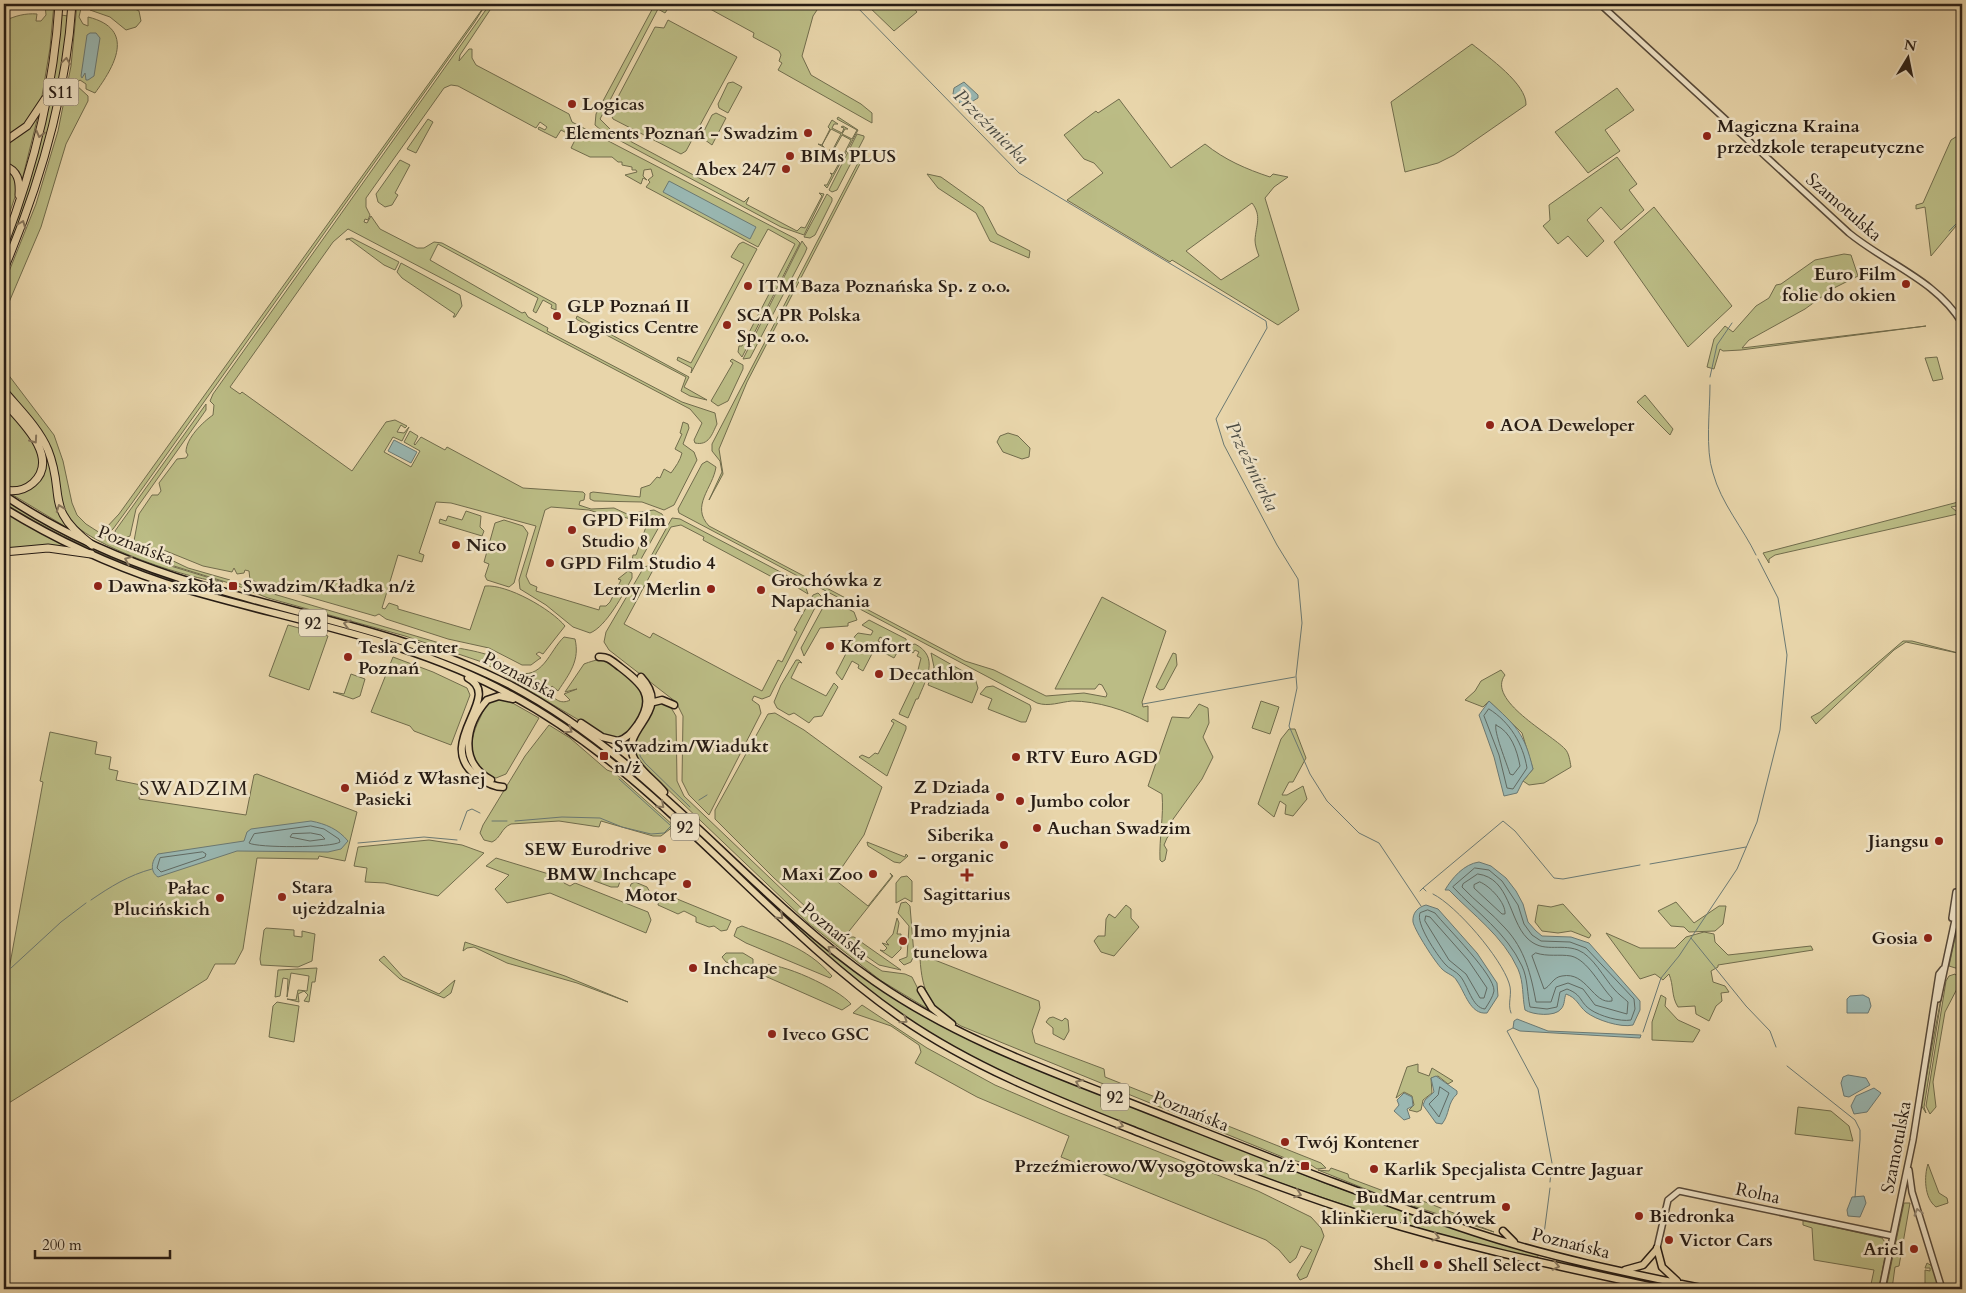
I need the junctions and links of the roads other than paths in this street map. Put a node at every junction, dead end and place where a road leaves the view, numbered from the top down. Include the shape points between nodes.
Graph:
1 (59, 4) edge
2 (72, 4) edge
3 (1600, 4) edge
4 (50, 87) junction
5 (4, 142) edge
6 (4, 166) edge
7 (17, 210) junction
8 (4, 245) edge
9 (4, 269) edge
10 (1962, 323) edge
11 (4, 391) edge
12 (4, 402) edge
13 (4, 490) edge
14 (4, 495) edge
15 (4, 508) edge
16 (92, 544) junction
17 (4, 552) edge
18 (91, 554) junction
19 (599, 657) dead end
20 (443, 663) junction
21 (641, 677) dead end
22 (652, 702) junction
23 (528, 704) junction
24 (674, 705) dead end
25 (646, 707) junction
26 (556, 712) junction
27 (675, 807) junction
28 (1962, 873) edge
29 (921, 990) dead end
30 (961, 1032) junction
31 (1909, 1157) junction
32 (1503, 1231) dead end
33 (1893, 1236) junction
34 (1522, 1246) junction
35 (1657, 1248) junction
36 (1616, 1270) junction
37 (1690, 1286) junction
38 (1654, 1288) edge
39 (1664, 1289) edge
40 (1706, 1289) edge
41 (1882, 1289) edge
42 (1942, 1289) edge

1 - 4 highway, S11
9 -> 2 highway, S11 via 33,196 50,139 64,73
3 - 10 street, Szamotulska via 1849,233 1932,288
4 - 5 highway via 29,123
4 -> 7 highway, S11
6 - 7 highway via 18,176
7 - 8 highway, S11
16 -> 11 highway via 64,518 57,501 53,466 46,445
12 -> 13 highway via 38,445 42,461 40,475 29,486
14 - 16 main road, Poznańska / 92 via 52,525
15 - 18 main road, Poznańska / 92
26 -> 16 main road, Poznańska / 92 via 496,678 429,650 183,579
17 - 18 highway via 48,548
18 - 20 main road, Poznańska / 92 via 165,583
19 - 25 main road via 609,659 637,680 645,693
20 - 23 main road, Poznańska / 92
20 - 23 main road via 473,681 479,689 478,704 462,739 462,750 471,771 491,785 502,787 480,773 469,757 467,744 471,728 482,706 491,697 504,696
21 - 22 main road via 650,690
22 - 24 main road via 662,700
22 - 25 main road
22 - 27 main road via 648,716 633,739 632,754
23 -> 38 main road, Poznańska / 92 via 575,734 624,772 860,987 911,1025 967,1058 1092,1114 1317,1200 1460,1243
25 - 26 main road via 631,734 616,742
26 - 27 main road, Poznańska / 92 via 624,761
30 -> 27 main road, Poznańska / 92 via 904,1000 843,958
28 - 31 street, Szamotulska via 1953,905 1943,969 1939,974
29 - 30 main road via 932,1008
34 -> 30 main road, Poznańska / 92 via 1473,1232 1271,1159
31 - 33 street, Szamotulska
42 -> 31 street via 1912,1189
32 - 34 main road
33 - 35 street, Rolna via 1679,1191 1668,1200
33 - 41 street, Szamotulska
34 - 36 main road, Poznańska / 92
35 - 36 main road via 1650,1260 1640,1267
35 - 37 main road via 1666,1274
36 - 37 main road, Poznańska / 92
37 - 40 main road, Poznańska / 92
38 - 39 main road, Poznańska / 92

